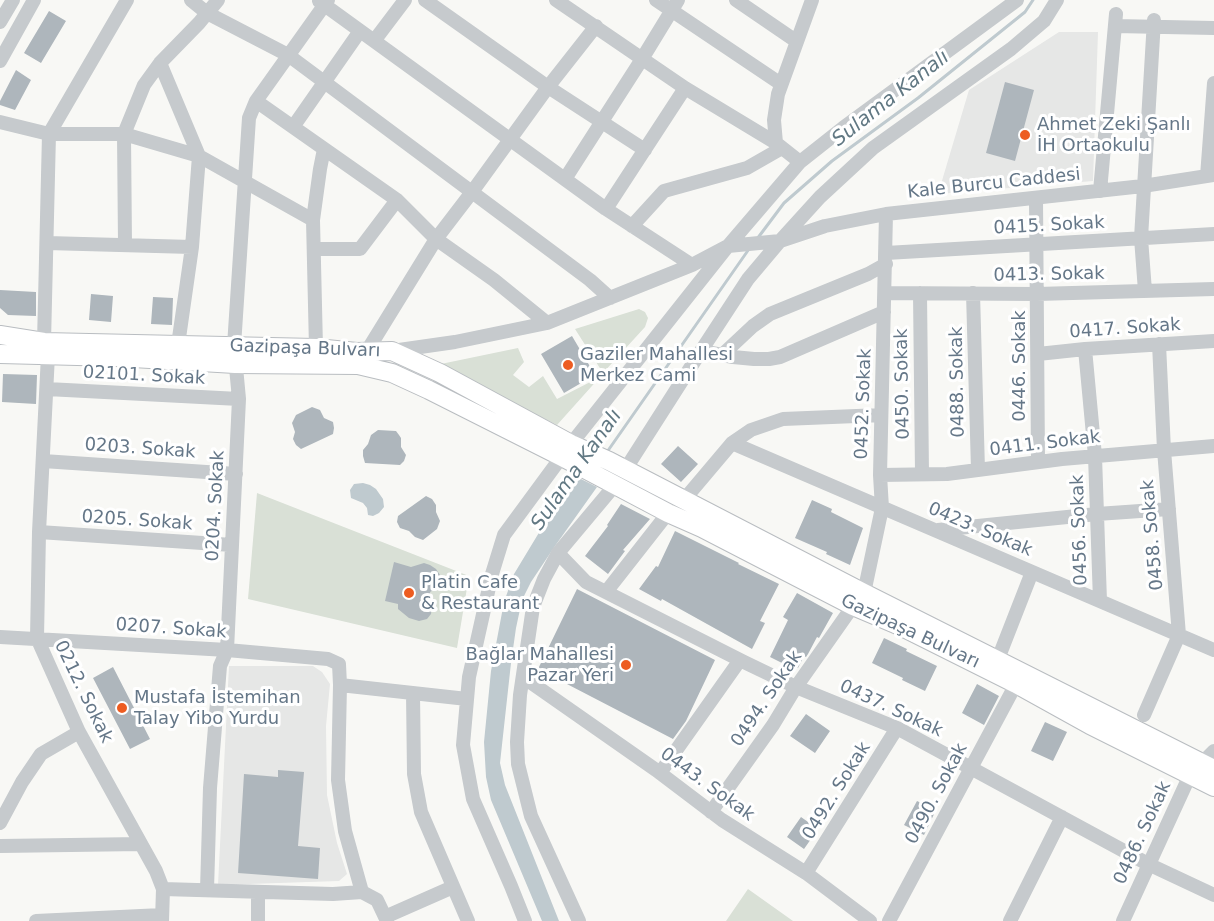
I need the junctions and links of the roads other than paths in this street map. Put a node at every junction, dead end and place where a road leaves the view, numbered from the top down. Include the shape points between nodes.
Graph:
1 (13, 0) edge
2 (34, 0) edge
3 (127, 0) edge
4 (191, 0) edge
5 (218, 0) edge
6 (405, 0) edge
7 (425, 0) edge
8 (556, 0) edge
9 (656, 0) edge
10 (736, 0) edge
11 (812, 0) edge
12 (1017, 0) edge
13 (1057, 0) edge
14 (323, 2) edge
15 (675, 5) edge
16 (207, 13) junction
17 (0, 22) edge
18 (1153, 23) junction
19 (596, 26) junction
20 (1214, 28) edge
21 (360, 31) junction
22 (374, 41) junction
23 (796, 41) junction
24 (288, 55) junction
25 (642, 60) junction
26 (0, 61) edge
27 (160, 63) junction
28 (325, 82) junction
29 (1214, 82) edge
30 (781, 84) junction
31 (548, 87) junction
32 (685, 87) junction
33 (256, 101) junction
34 (0, 122) edge
35 (602, 122) junction
36 (293, 127) junction
37 (49, 134) junction
38 (124, 134) junction
39 (509, 140) junction
40 (779, 146) junction
41 (324, 149) junction
42 (645, 150) junction
43 (199, 156) junction
44 (800, 162) junction
45 (1210, 176) edge
46 (565, 179) junction
47 (245, 183) junction
48 (1143, 186) junction
49 (1100, 191) junction
50 (472, 192) junction
51 (1036, 198) junction
52 (397, 200) junction
53 (606, 209) junction
54 (886, 214) junction
55 (314, 220) junction
56 (632, 226) junction
57 (1214, 234) edge
58 (1142, 238) junction
59 (436, 239) junction
60 (780, 242) junction
61 (47, 243) junction
62 (1037, 244) junction
63 (125, 245) junction
64 (728, 246) junction
65 (192, 247) junction
66 (314, 249) junction
67 (886, 259) junction
68 (692, 265) junction
69 (1214, 290) edge
70 (1145, 291) junction
71 (885, 293) junction
72 (920, 293) junction
73 (973, 293) junction
74 (1037, 294) junction
75 (610, 298) junction
76 (884, 312) junction
77 (547, 323) junction
78 (0, 335) edge
79 (1214, 341) edge
80 (1159, 344) junction
81 (178, 345) junction
82 (316, 348) junction
83 (46, 349) junction
84 (1085, 349) junction
85 (367, 351) junction
86 (392, 351) junction
87 (701, 351) junction
88 (0, 354) edge
89 (1038, 354) junction
90 (234, 355) junction
91 (722, 355) junction
92 (46, 389) junction
93 (240, 399) junction
94 (881, 415) junction
95 (732, 443) junction
96 (1214, 446) edge
97 (1164, 450) junction
98 (575, 455) junction
99 (1095, 456) junction
100 (43, 461) junction
101 (1038, 462) junction
102 (617, 466) junction
103 (978, 470) junction
104 (236, 474) junction
105 (922, 474) junction
106 (880, 475) junction
107 (610, 483) junction
108 (683, 501) junction
109 (882, 508) junction
110 (1169, 509) junction
111 (668, 513) junction
112 (1097, 514) junction
113 (935, 530) junction
114 (39, 532) junction
115 (232, 545) junction
116 (558, 553) junction
117 (1032, 572) junction
118 (606, 592) junction
119 (858, 599) junction
120 (1100, 601) junction
121 (1179, 635) junction
122 (0, 637) edge
123 (37, 638) junction
124 (227, 650) junction
125 (1214, 650) edge
126 (998, 659) junction
127 (740, 660) junction
128 (523, 677) junction
129 (1016, 684) junction
130 (340, 685) junction
131 (796, 687) junction
132 (413, 693) junction
133 (467, 699) junction
134 (1144, 715) dead end
135 (897, 728) junction
136 (79, 732) junction
137 (1205, 764) edge
138 (972, 768) junction
139 (660, 773) junction
140 (1214, 787) edge
141 (711, 812) junction
142 (1062, 817) junction
143 (0, 823) edge
144 (141, 844) junction
145 (0, 846) edge
146 (1149, 864) junction
147 (806, 873) junction
148 (453, 887) junction
149 (163, 889) junction
150 (207, 890) junction
151 (362, 891) junction
152 (258, 892) junction
153 (1214, 895) edge
154 (162, 918) edge
155 (386, 919) edge
156 (36, 921) edge
157 (258, 921) edge
158 (468, 921) edge
159 (525, 921) edge
160 (579, 921) edge
161 (870, 921) edge
162 (890, 921) edge
163 (1010, 921) edge
164 (1123, 921) edge

1 - 17 street
2 - 26 street
3 - 37 street
4 - 16 street
5 - 16 street
6 - 22 street
7 - 31 street
8 - 19 street
9 - 15 street
10 - 23 street
11 - 23 street
12 - 44 street
13 - 60 street via 1044,21 1011,49 873,148 820,197
14 - 21 street
14 - 24 street, 0204. Sokak
15 - 25 street
15 - 30 street
16 - 24 street
16 - 27 street
18 - 20 street
18 - 48 street
18 - 49 street via 1116,20
19 - 25 street
19 - 31 street
21 - 22 street
21 - 28 street
22 - 39 street
23 - 30 street
24 - 28 street
24 - 33 street, 0204. Sokak
25 - 32 street
25 - 35 street
27 - 38 street via 144,86
27 - 43 street
28 - 36 street
28 - 50 street
29 - 45 street
30 - 40 street via 774,120
31 - 35 street
31 - 39 street
32 - 40 street
32 - 42 street
33 - 36 street
33 - 47 street, 0204. Sokak via 249,118
34 - 37 street
35 - 42 street
35 - 46 street
36 - 41 street
37 - 38 street
37 - 61 street, 0212. Sokak
38 - 43 street
38 - 63 street
39 - 46 street
39 - 50 street
40 - 44 street
40 - 56 street via 747,168 664,191
41 - 52 street
41 - 55 street
42 - 53 street
43 - 47 street
43 - 65 street
44 - 64 street
45 - 48 street, Kale Burcu Caddesi
46 - 53 street
47 - 55 street
47 - 90 street, 0204. Sokak
48 - 49 street, Kale Burcu Caddesi
48 - 58 street
49 - 51 street, Kale Burcu Caddesi
50 - 59 street
50 - 75 street
51 - 54 street, Kale Burcu Caddesi
51 - 62 street, 0446. Sokak
52 - 59 street
52 - 66 street via 360,249
53 - 56 street
54 - 60 street, Kale Burcu Caddesi via 825,226
54 - 67 street, 0452. Sokak
55 - 66 street
56 - 68 street
57 - 58 street, 0415. Sokak
58 - 62 street, 0415. Sokak
58 - 70 street
59 - 77 street
59 - 85 street
60 - 64 street
60 - 87 street via 748,279
61 - 63 street
61 - 83 street, 0212. Sokak
62 - 67 street, 0415. Sokak
62 - 74 street, 0446. Sokak
63 - 65 street
64 - 68 street
64 - 98 street
65 - 81 street
66 - 82 street
67 - 71 street, 0452. Sokak
67 - 91 street via 868,274 770,314
68 - 75 street
69 - 70 street, 0413. Sokak
70 - 74 street, 0413. Sokak
71 - 72 street, 0413. Sokak
71 - 76 street, 0452. Sokak
72 - 73 street, 0413. Sokak
72 - 105 street, 0450. Sokak
73 - 74 street, 0413. Sokak
73 - 103 street, 0488. Sokak
74 - 89 street, 0446. Sokak
75 - 77 street
76 - 91 street via 780,357
76 - 94 street, 0452. Sokak
77 - 86 street
78 - 83 main road, Gazipaşa Bulvarı
79 - 80 street, 0417. Sokak
80 - 84 street, 0417. Sokak
80 - 97 street, 0458. Sokak
81 - 83 main road, Gazipaşa Bulvarı
81 - 90 main road, Gazipaşa Bulvarı
82 - 85 main road, Gazipaşa Bulvarı
82 - 90 main road, Gazipaşa Bulvarı
83 - 88 main road, Gazipaşa Bulvarı
83 - 90 main road, Gazipaşa Bulvarı via 116,357
83 - 92 street, 0212. Sokak
84 - 89 street, 0417. Sokak
84 - 99 street, 0456. Sokak
85 - 86 main road, Gazipaşa Bulvarı
86 - 98 main road, Gazipaşa Bulvarı via 440,373
87 - 91 street
87 - 102 street
89 - 101 street, 0446. Sokak
90 - 93 street, 0204. Sokak
90 - 98 main road, Gazipaşa Bulvarı via 358,365 392,374
92 - 93 street, 02101. Sokak
92 - 100 street, 0212. Sokak
93 - 104 street, 0204. Sokak
94 - 95 street via 783,419 751,430
94 - 106 street, 0452. Sokak
95 - 108 street
95 - 109 street, 0423. Sokak
96 - 97 street, 0411. Sokak
97 - 99 street, 0411. Sokak
97 - 110 street, 0458. Sokak
98 - 102 main road, Gazipaşa Bulvarı
98 - 107 main road, Gazipaşa Bulvarı
98 - 133 street via 504,536 492,574
99 - 101 street, 0411. Sokak
99 - 112 street, 0456. Sokak
100 - 104 street, 0203. Sokak
100 - 114 street, 0212. Sokak
101 - 103 street, 0411. Sokak
102 - 108 main road, Gazipaşa Bulvarı
103 - 105 street, 0411. Sokak
104 - 115 street, 0204. Sokak
105 - 106 street, 0411. Sokak
106 - 109 street, 0452. Sokak
107 - 111 main road, Gazipaşa Bulvarı
107 - 116 street
108 - 119 main road, Gazipaşa Bulvarı
109 - 113 street, 0423. Sokak
109 - 119 street, 0452. Sokak
110 - 112 street
110 - 121 street, 0458. Sokak
111 - 118 street
111 - 119 main road, Gazipaşa Bulvarı
112 - 113 street
112 - 120 street, 0456. Sokak
113 - 117 street, 0423. Sokak
114 - 115 street, 0205. Sokak
114 - 123 street, 0212. Sokak
115 - 124 street, 0204. Sokak
116 - 118 street, 0437. Sokak via 586,582
116 - 128 street via 533,607
117 - 120 street, 0423. Sokak
117 - 126 street
118 - 127 street, 0437. Sokak
119 - 126 main road, Gazipaşa Bulvarı
119 - 129 main road, Gazipaşa Bulvarı via 900,626
119 - 131 street, 0494. Sokak
120 - 121 street, 0423. Sokak
121 - 125 street, 0423. Sokak
121 - 134 street, 0458. Sokak
122 - 123 street, 0207. Sokak
123 - 124 street, 0207. Sokak
123 - 136 street, 0212. Sokak
124 - 130 street, 0207. Sokak via 328,659 339,664
124 - 150 street, 0204. Sokak via 220,666 218,688
126 - 137 main road, Gazipaşa Bulvarı
127 - 131 street, 0437. Sokak
127 - 139 street
128 - 139 street, 0443. Sokak
128 - 160 street via 518,764 531,816
129 - 137 main road, Gazipaşa Bulvarı via 1090,725
129 - 138 street, 0490. Sokak
130 - 132 street
130 - 151 street via 338,780 345,831
131 - 135 street, 0437. Sokak
131 - 141 street, 0494. Sokak
132 - 133 street
132 - 148 street via 414,774 421,812
133 - 159 street via 463,745 473,799
135 - 138 street, 0437. Sokak
135 - 147 street, 0492. Sokak
136 - 143 street via 41,754
136 - 144 street, 0212. Sokak
137 - 140 main road, Gazipaşa Bulvarı
137 - 146 street, 0486. Sokak
138 - 142 street, 0437. Sokak
138 - 162 street, 0490. Sokak
139 - 141 street, 0443. Sokak
141 - 147 street, 0443. Sokak
142 - 146 street, 0437. Sokak
142 - 163 street
144 - 145 street
144 - 149 street, 0212. Sokak
146 - 153 street, 0437. Sokak
146 - 164 street, 0486. Sokak
147 - 161 street, 0443. Sokak
148 - 155 street
148 - 158 street
149 - 150 street
149 - 154 street, 0212. Sokak
150 - 152 street
151 - 152 street
151 - 155 street via 377,900
152 - 157 street
154 - 156 street

